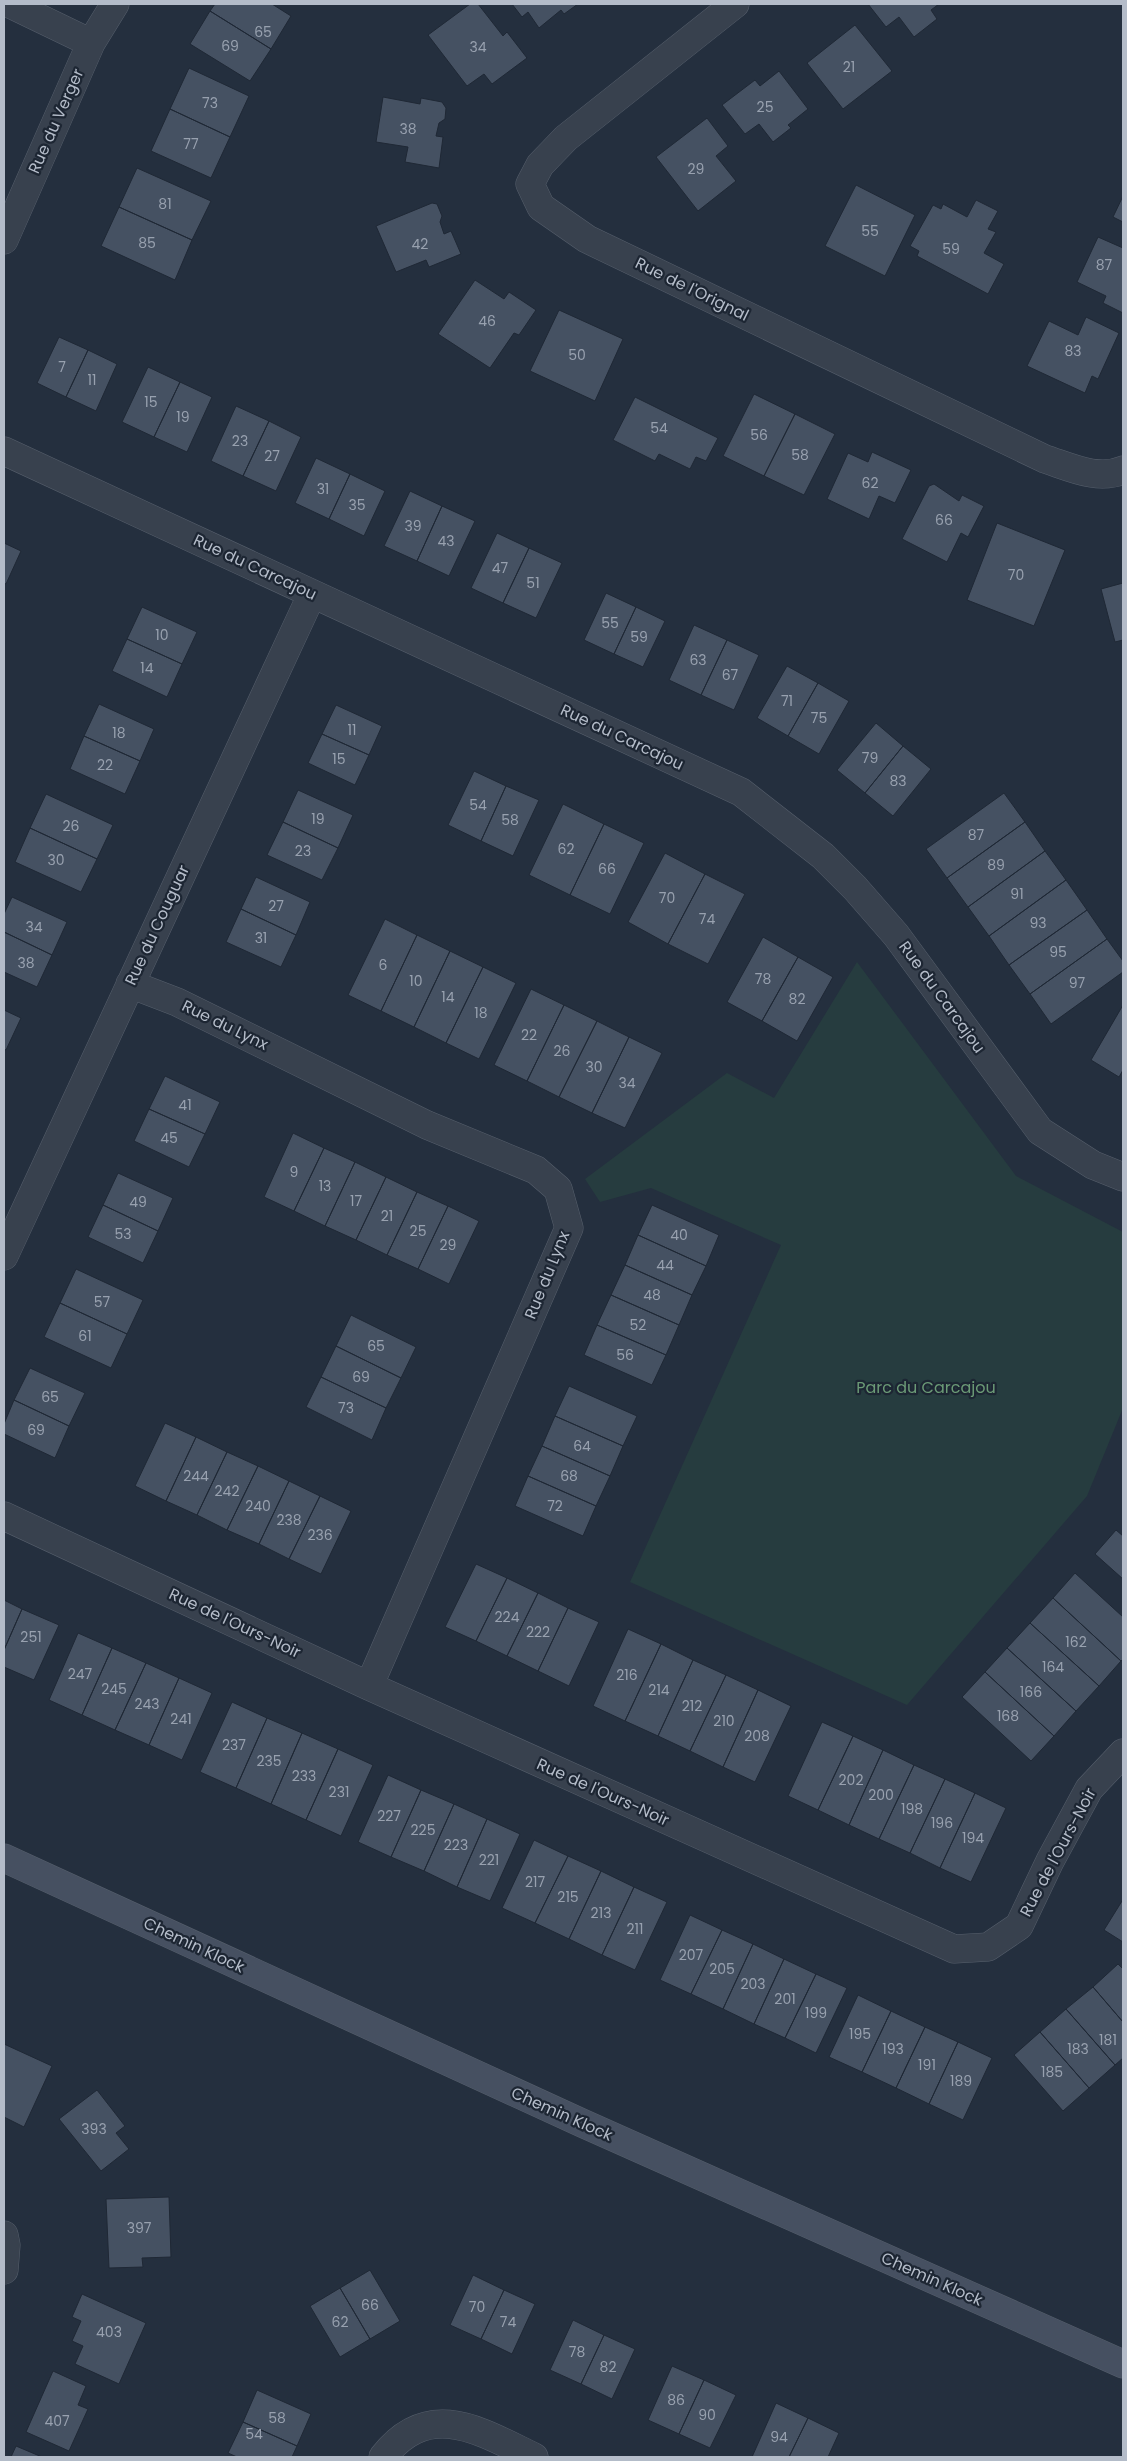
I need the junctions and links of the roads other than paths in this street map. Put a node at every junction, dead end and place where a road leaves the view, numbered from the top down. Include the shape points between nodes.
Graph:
1 (10, 4) edge
2 (115, 4) edge
3 (735, 4) edge
4 (91, 43) junction
5 (4, 240) edge
6 (4, 451) edge
7 (1123, 470) edge
8 (312, 594) junction
9 (130, 984) junction
10 (1123, 1177) edge
11 (4, 1256) edge
12 (4, 1516) edge
13 (369, 1686) junction
14 (1123, 1753) edge
15 (4, 1858) edge
16 (4, 2235) edge
17 (4, 2270) edge
18 (1123, 2364) edge
19 (383, 2457) edge
20 (534, 2457) edge

1 - 4 street
2 - 4 street, Rue du Verger
3 - 7 street, Rue de l'Orignal via 566,138 540,165 530,184 541,207 587,239 1045,459 1093,474 1114,474
4 - 5 street, Rue du Verger
6 - 8 street, Rue du Carcajou
8 - 9 street, Rue du Couguar
8 - 10 street, Rue du Carcajou via 741,792 824,856 855,888 896,935 1040,1131 1093,1165
9 - 11 street, Rue du Couguar
9 - 13 street, Rue du Lynx via 177,1002 427,1125 536,1170 558,1189 568,1228
12 - 13 street, Rue de l'Ours-Noir
13 - 14 street, Rue de l'Ours-Noir via 954,1949 988,1947 1019,1926 1089,1789
15 - 18 main road, Chemin Klock via 573,2119
16 - 17 street
19 - 20 street via 404,2434 430,2424 450,2423 470,2427

